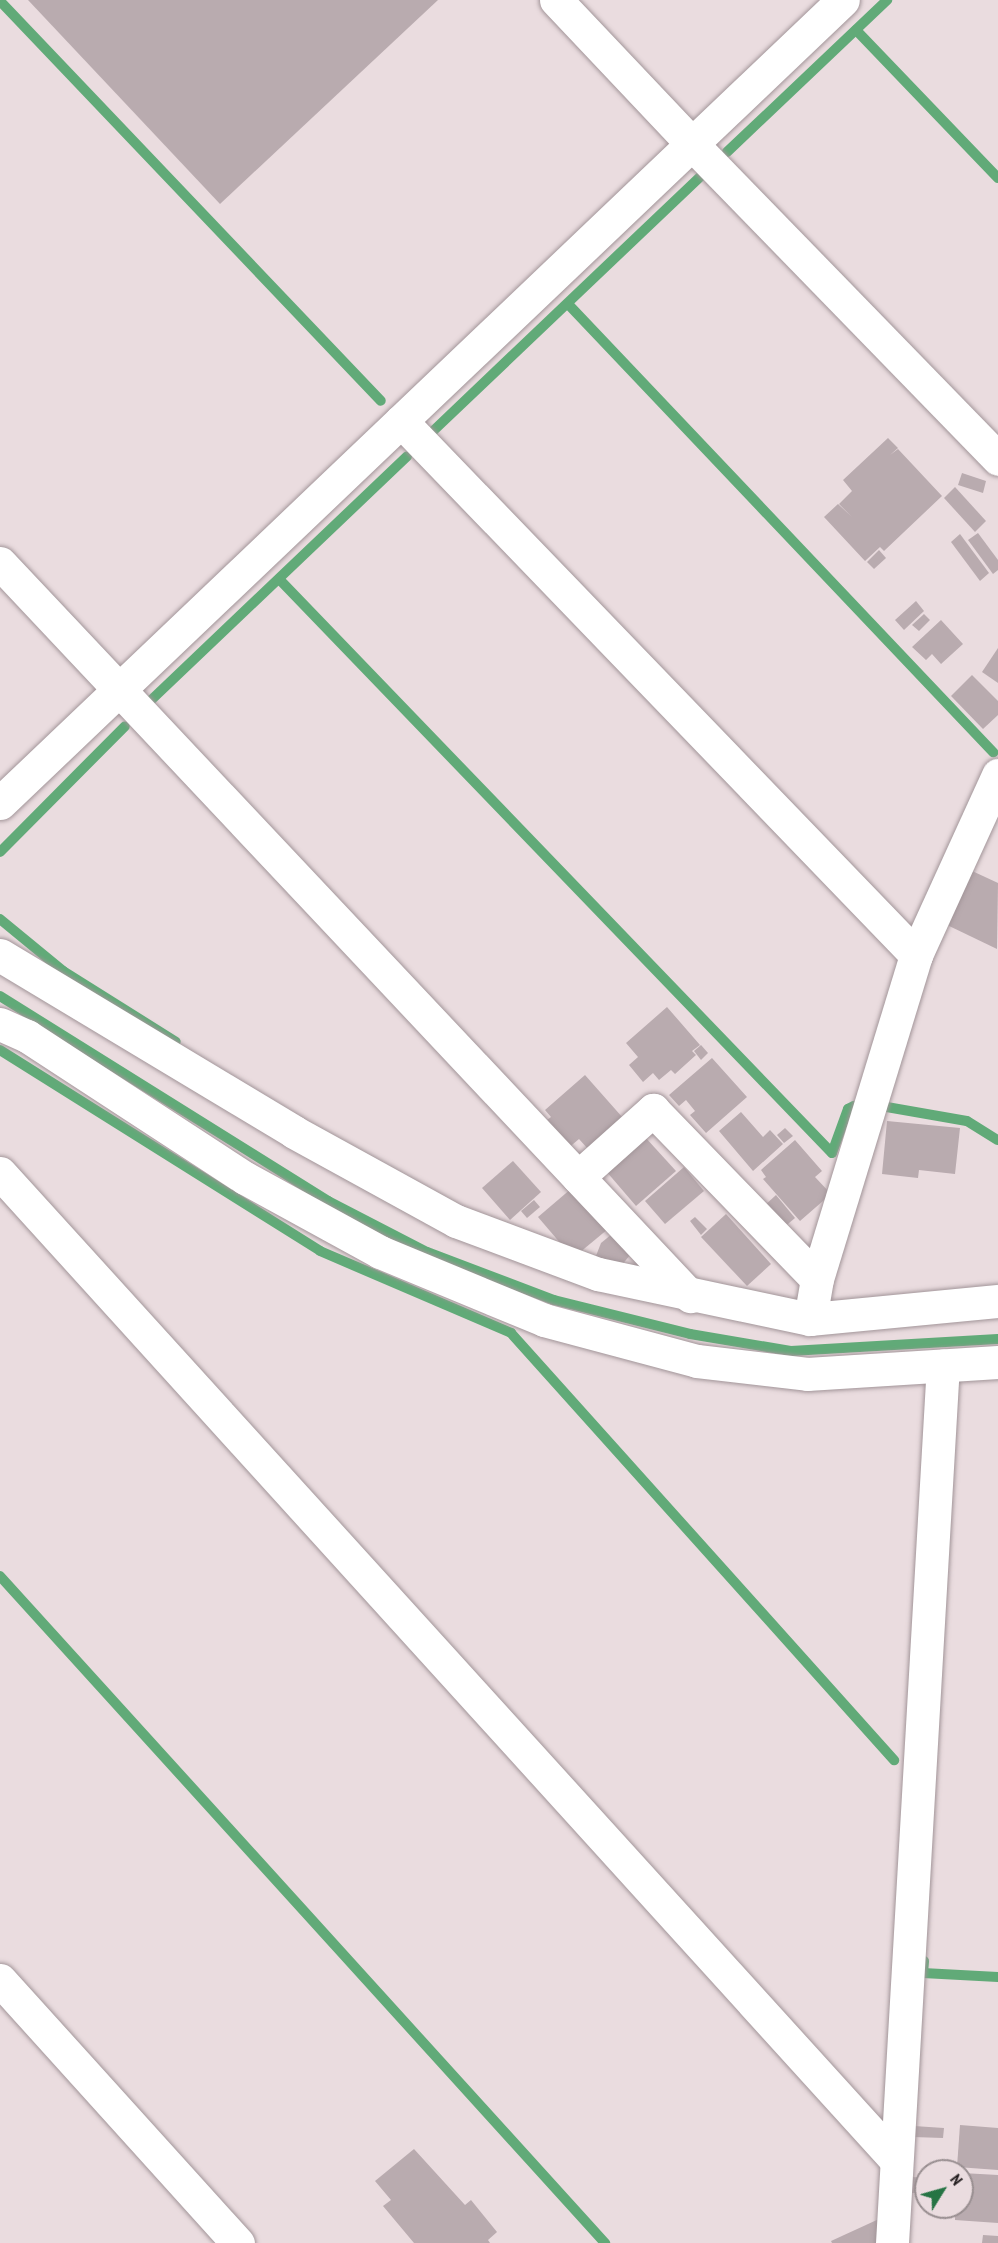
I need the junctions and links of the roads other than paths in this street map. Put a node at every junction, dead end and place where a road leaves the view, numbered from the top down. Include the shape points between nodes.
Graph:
1 (556, 0) edge
2 (843, 0) edge
3 (692, 144) junction
4 (401, 421) junction
5 (998, 459) edge
6 (0, 562) edge
7 (120, 688) junction
8 (998, 775) edge
9 (0, 803) edge
10 (0, 955) edge
11 (916, 955) junction
12 (0, 1024) edge
13 (0, 1173) edge
14 (578, 1177) junction
15 (817, 1279) junction
16 (690, 1296) junction
17 (998, 1300) edge
18 (810, 1319) junction
19 (998, 1362) edge
20 (943, 1365) junction
21 (0, 1980) edge
22 (894, 2158) junction
23 (238, 2243) edge
24 (892, 2243) edge

1 - 3 street
2 - 3 street
3 - 4 street
3 - 5 street
4 - 7 street
4 - 11 street
6 - 7 street
7 - 9 street
7 - 14 street
8 - 11 street
10 - 16 street via 294,1132 456,1221 598,1275
11 - 15 street
12 - 20 street via 27,1036 245,1178 370,1247 544,1320 697,1361 807,1374
13 - 22 street
14 - 15 street via 653,1110
14 - 16 street
15 - 18 street
16 - 18 street
17 - 18 street
19 - 20 street
20 - 22 street
21 - 23 street
22 - 24 street

